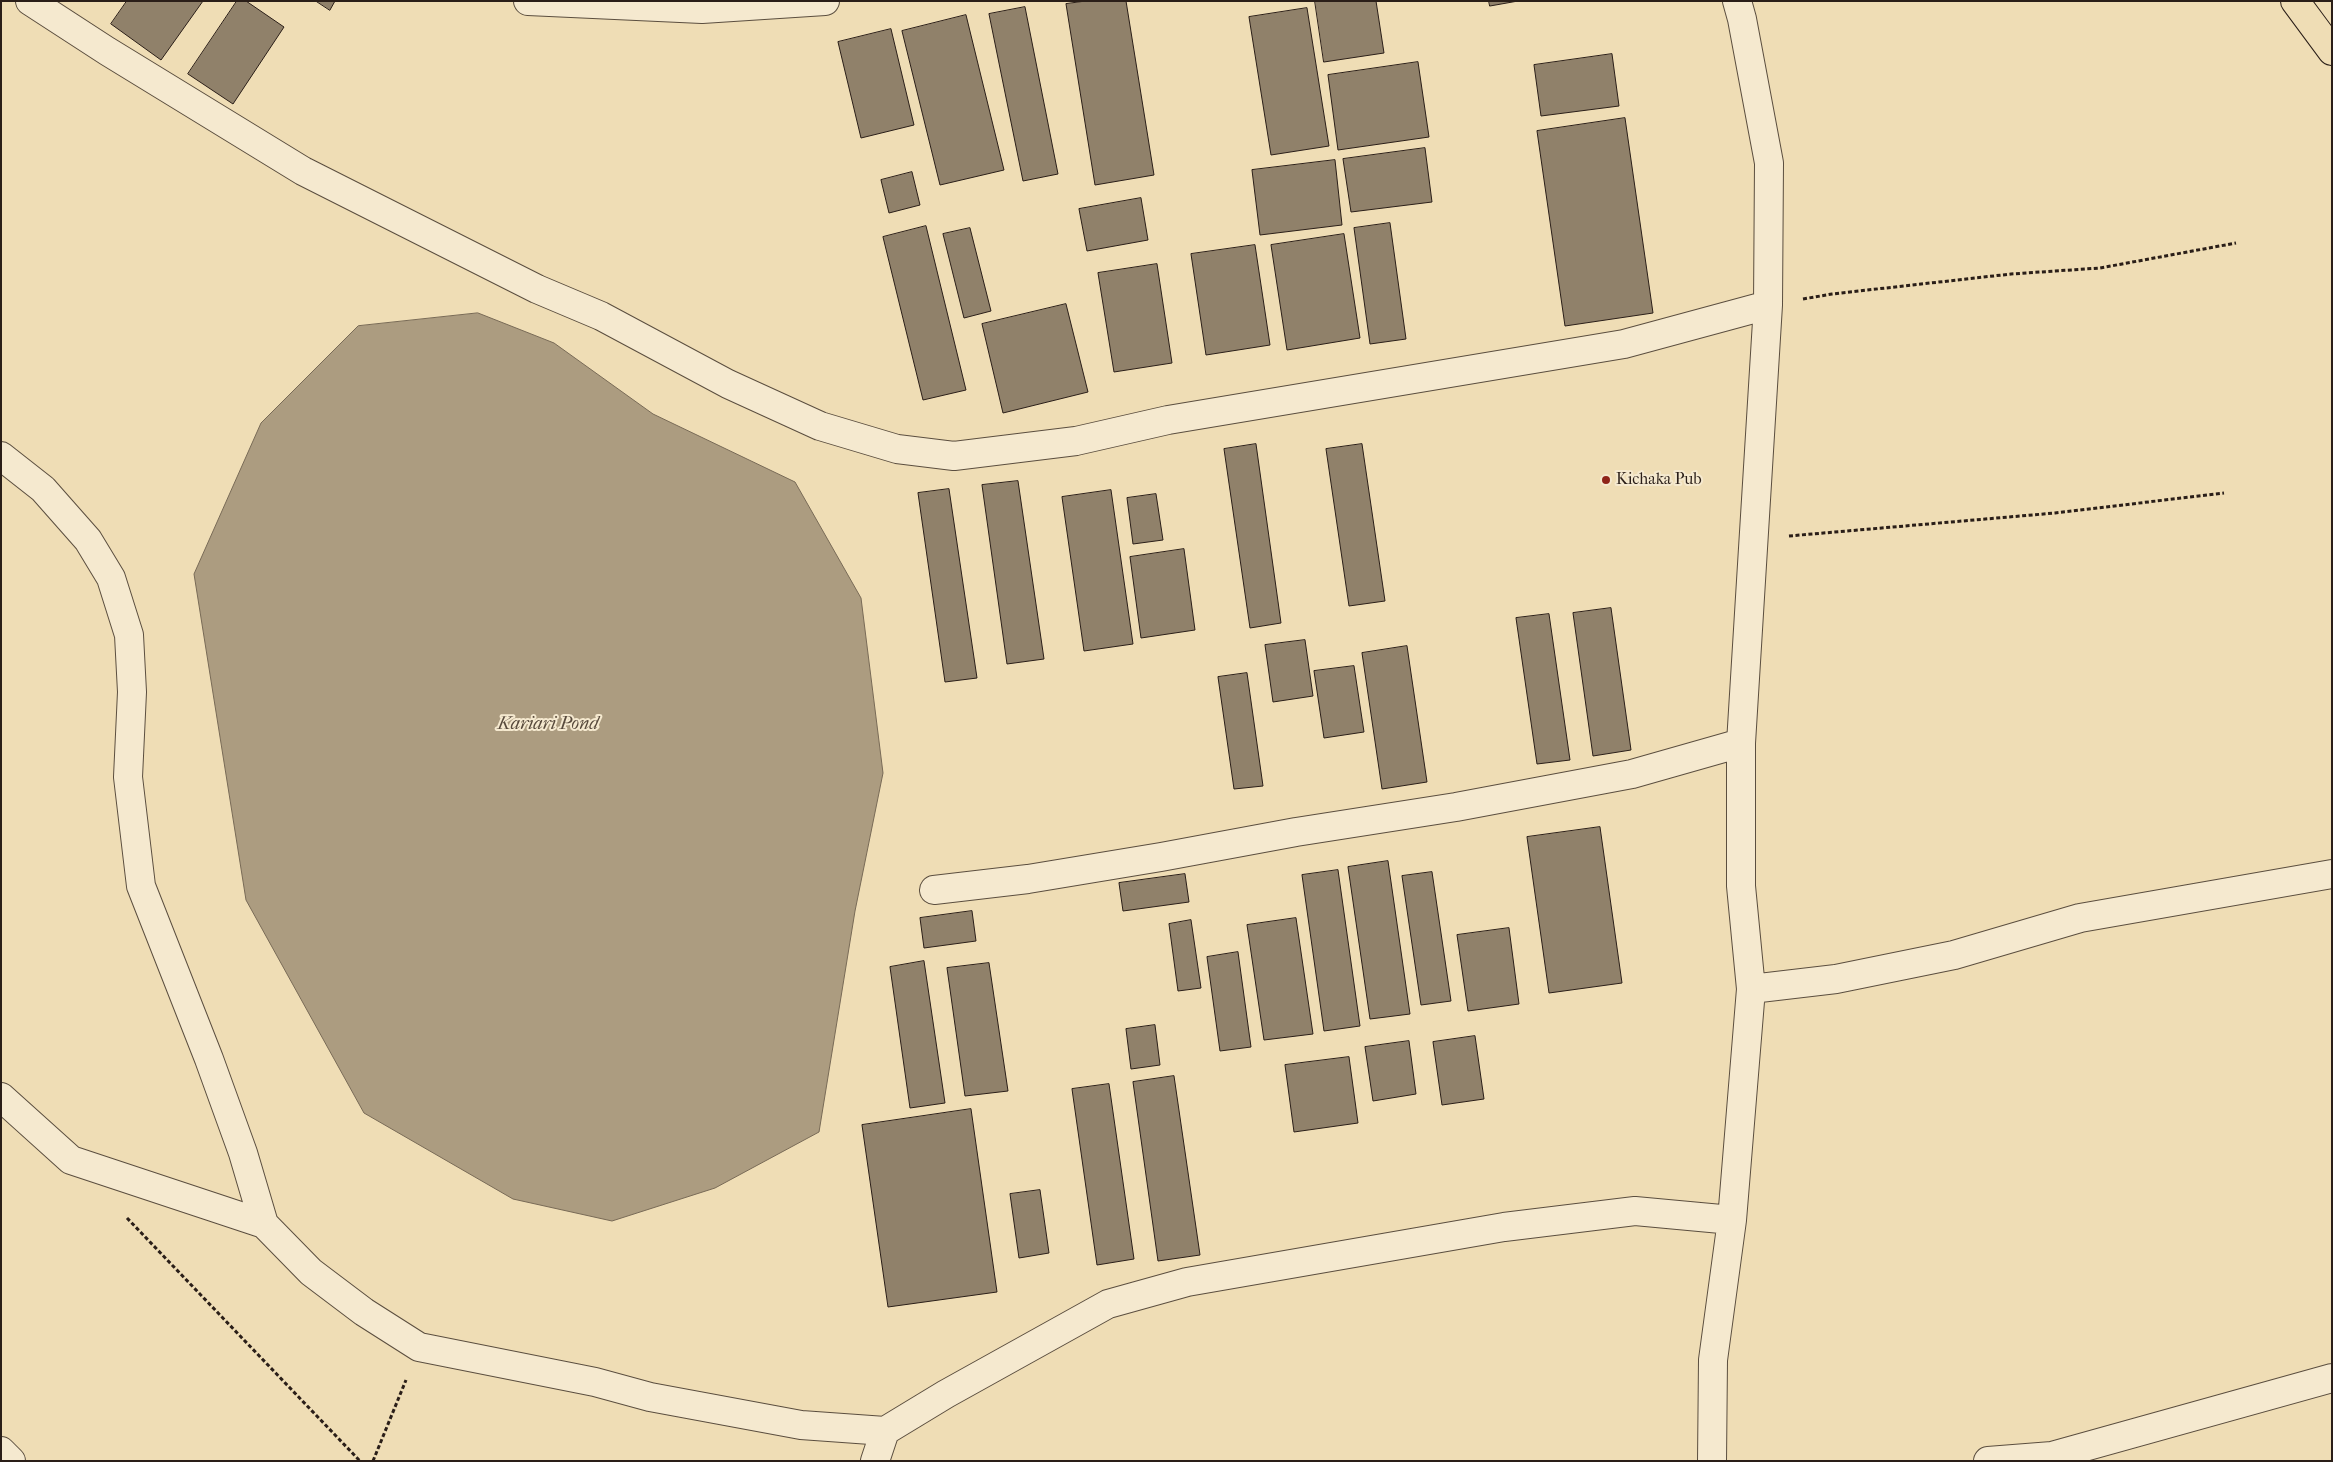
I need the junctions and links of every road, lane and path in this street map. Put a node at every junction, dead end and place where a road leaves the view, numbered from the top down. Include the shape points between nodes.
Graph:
1 (30, 1) edge
2 (528, 1) edge
3 (825, 1) edge
4 (1737, 1) edge
5 (2295, 1) edge
6 (2332, 51) edge
7 (2236, 244) dead end
8 (1768, 305) junction
9 (1, 456) edge
10 (2224, 493) dead end
11 (1753, 540) junction
12 (1741, 743) junction
13 (2332, 874) edge
14 (934, 890) dead end
15 (1751, 990) junction
16 (1, 1097) edge
17 (126, 1217) dead end
18 (1732, 1220) junction
19 (264, 1224) junction
20 (419, 1347) junction
21 (2332, 1378) edge
22 (886, 1431) junction
23 (1, 1451) edge
24 (12, 1461) edge
25 (360, 1461) edge
26 (373, 1461) edge
27 (875, 1461) edge
28 (1712, 1461) edge
29 (1988, 1461) edge

1 - 8 street via 107,52 312,176 537,289 601,316 728,384 820,426 897,449 954,456 1076,441 1168,420 1624,344
2 - 3 street via 702,10
4 - 8 street via 1769,163
5 - 6 highway
7 - 8 path via 2100,268 2011,274 1832,294
8 - 11 street
9 - 19 street via 43,489 88,540 111,578 129,635 132,692 128,777 141,886 209,1059
10 - 11 path via 2055,513
11 - 12 street
12 - 14 street via 1632,774 1456,807 1296,832 1161,858
12 - 15 street via 1741,886
13 - 15 street via 2080,918 1954,955 1836,979
15 - 18 street
16 - 19 street via 71,1160
17 - 25 path
18 - 22 street via 1635,1211 1504,1227 1187,1282 1108,1304
18 - 28 street via 1713,1360
19 - 20 street via 312,1272 364,1312
20 - 22 street via 746,1415 801,1424
20 - 26 path
21 - 29 street via 2052,1456
22 - 27 street
23 - 24 street

